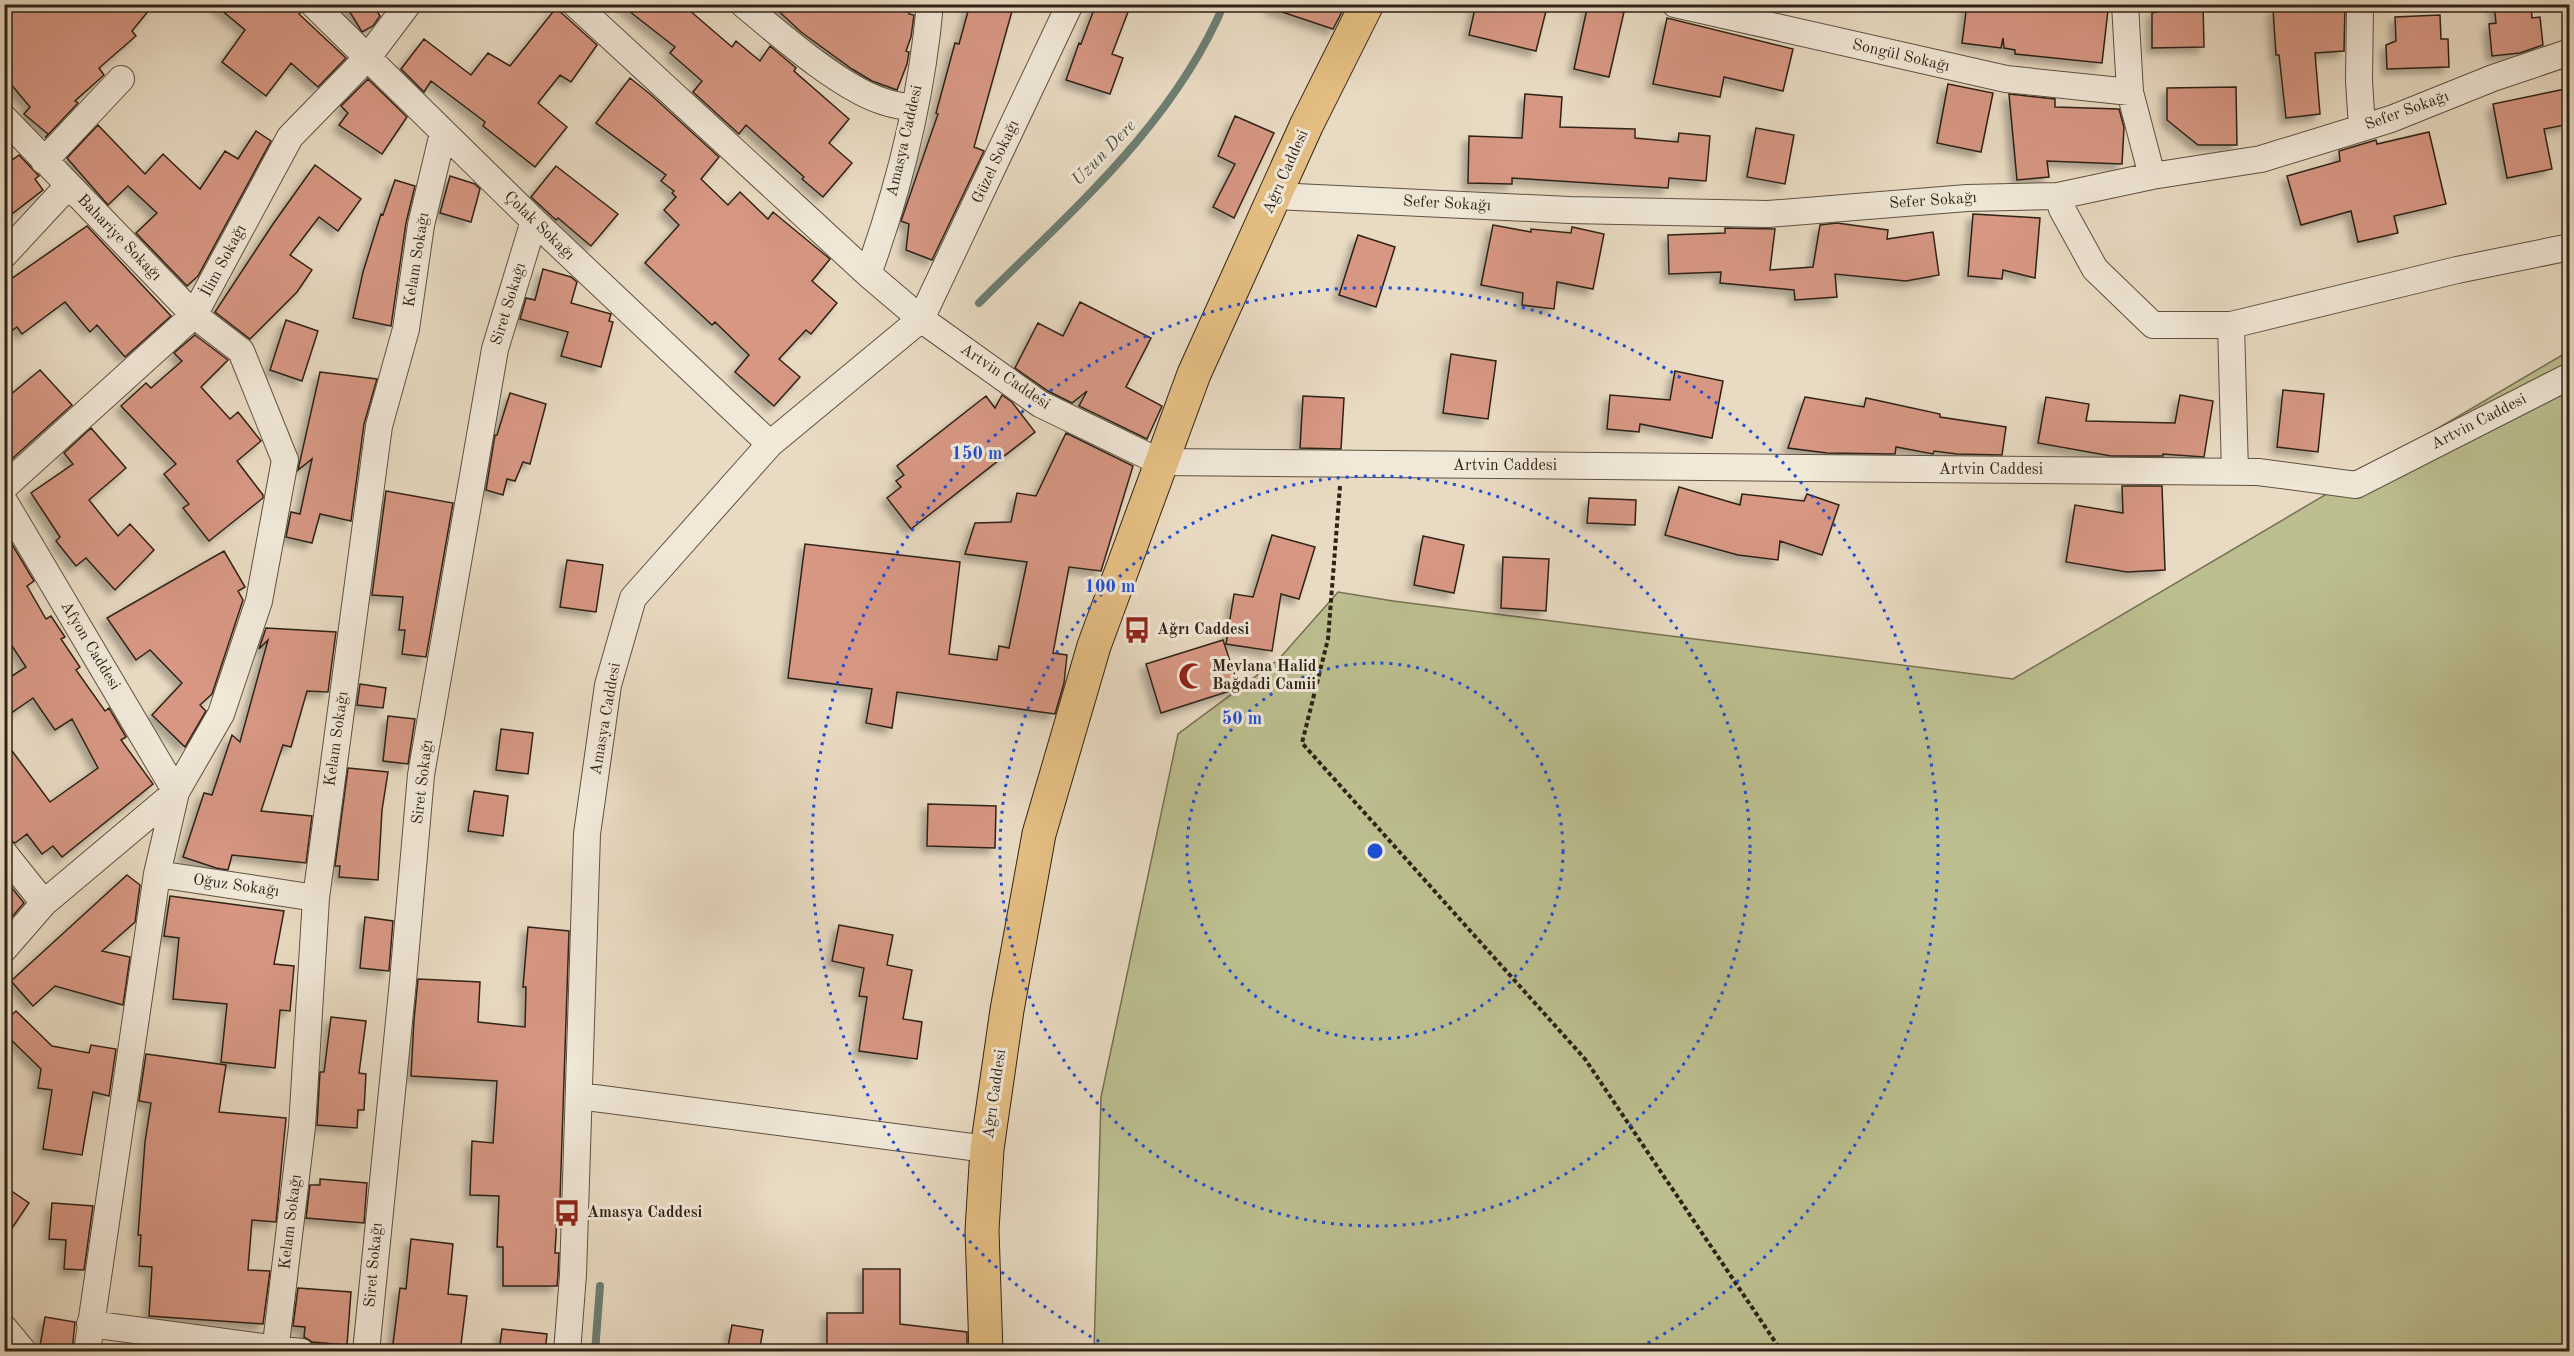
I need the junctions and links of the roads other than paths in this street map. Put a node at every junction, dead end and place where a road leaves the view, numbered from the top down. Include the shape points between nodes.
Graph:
1 (313, 4) edge
2 (408, 4) edge
3 (575, 4) edge
4 (743, 4) edge
5 (930, 4) edge
6 (1070, 4) edge
7 (1367, 4) edge
8 (1675, 4) edge
9 (2125, 4) edge
10 (2360, 4) edge
11 (2570, 52) edge
12 (368, 57) junction
13 (121, 79) dead end
14 (2130, 92) junction
15 (914, 108) junction
16 (4, 118) edge
17 (2362, 128) junction
18 (443, 133) junction
19 (44, 161) junction
20 (2152, 176) junction
21 (68, 186) junction
22 (1275, 196) junction
23 (2058, 196) junction
24 (534, 221) junction
25 (2570, 247) edge
26 (4, 255) edge
27 (868, 274) junction
28 (194, 315) junction
29 (921, 319) junction
30 (2231, 325) junction
31 (2570, 376) edge
32 (770, 444) junction
33 (1160, 462) junction
34 (2235, 472) junction
35 (4, 487) edge
36 (4, 501) edge
37 (176, 792) junction
38 (4, 853) edge
39 (157, 874) junction
40 (316, 898) junction
41 (44, 903) junction
42 (4, 949) edge
43 (579, 1096) junction
44 (987, 1149) junction
45 (90, 1324) junction
46 (4, 1328) edge
47 (275, 1350) edge
48 (24, 1352) edge
49 (87, 1352) edge
50 (301, 1352) edge
51 (366, 1352) edge
52 (567, 1352) edge
53 (986, 1352) edge

1 - 12 street, Çolak Sokağı
2 - 12 street, İlim Sokağı
3 - 27 street, Artvin Caddesi
4 - 15 street via 850,86 881,101
5 - 15 street, Amasya Caddesi
6 - 29 street, Güzel Sokağı
7 - 22 main road, Ağrı Caddesi
8 - 14 street, Songül Sokağı via 2006,79
9 - 14 street
10 - 17 street
11 - 17 street, Sefer Sokağı
12 - 18 street, Çolak Sokağı
12 - 28 street, İlim Sokağı via 290,138
13 - 19 street
14 - 20 street
15 - 27 street, Amasya Caddesi via 885,226
16 - 19 street, Bahariye Sokağı
17 - 20 street, Sefer Sokağı via 2261,159
18 - 24 street, Çolak Sokağı
18 - 40 street, Kelam Sokağı via 421,225 406,329 379,426
19 - 21 street, Bahariye Sokağı
20 - 23 street, Sefer Sokağı
21 - 26 street
21 - 28 street, Bahariye Sokağı
22 - 23 street, Sefer Sokağı via 1569,210 1768,214 1967,198
22 - 33 main road, Ağrı Caddesi via 1194,374
23 - 30 street via 2095,269 2153,325
24 - 32 street, Çolak Sokağı
24 - 51 street, Siret Sokağı via 495,349 421,775
25 - 30 street
27 - 29 street, Artvin Caddesi
28 - 35 street, İlim Sokağı
28 - 37 street, Bahariye Sokağı via 241,351 285,460 259,601 222,714
29 - 32 street, Amasya Caddesi
29 - 33 street, Artvin Caddesi via 1041,404
30 - 34 street
31 - 34 street, Artvin Caddesi via 2356,485
32 - 43 street, Amasya Caddesi via 633,598 611,674 587,834
33 - 34 street, Artvin Caddesi
33 - 44 main road, Ağrı Caddesi via 1094,646 1038,834
36 - 37 street, Afyon Caddesi
37 - 39 street
37 - 41 street
38 - 41 street
39 - 40 street, Oğuz Sokağı
39 - 45 street
40 - 47 street, Kelam Sokağı via 302,1127
41 - 42 street
43 - 44 street
43 - 52 street, Amasya Caddesi
44 - 53 main road, Ağrı Caddesi via 982,1230
45 - 47 street
45 - 49 street
46 - 48 street
47 - 50 street

